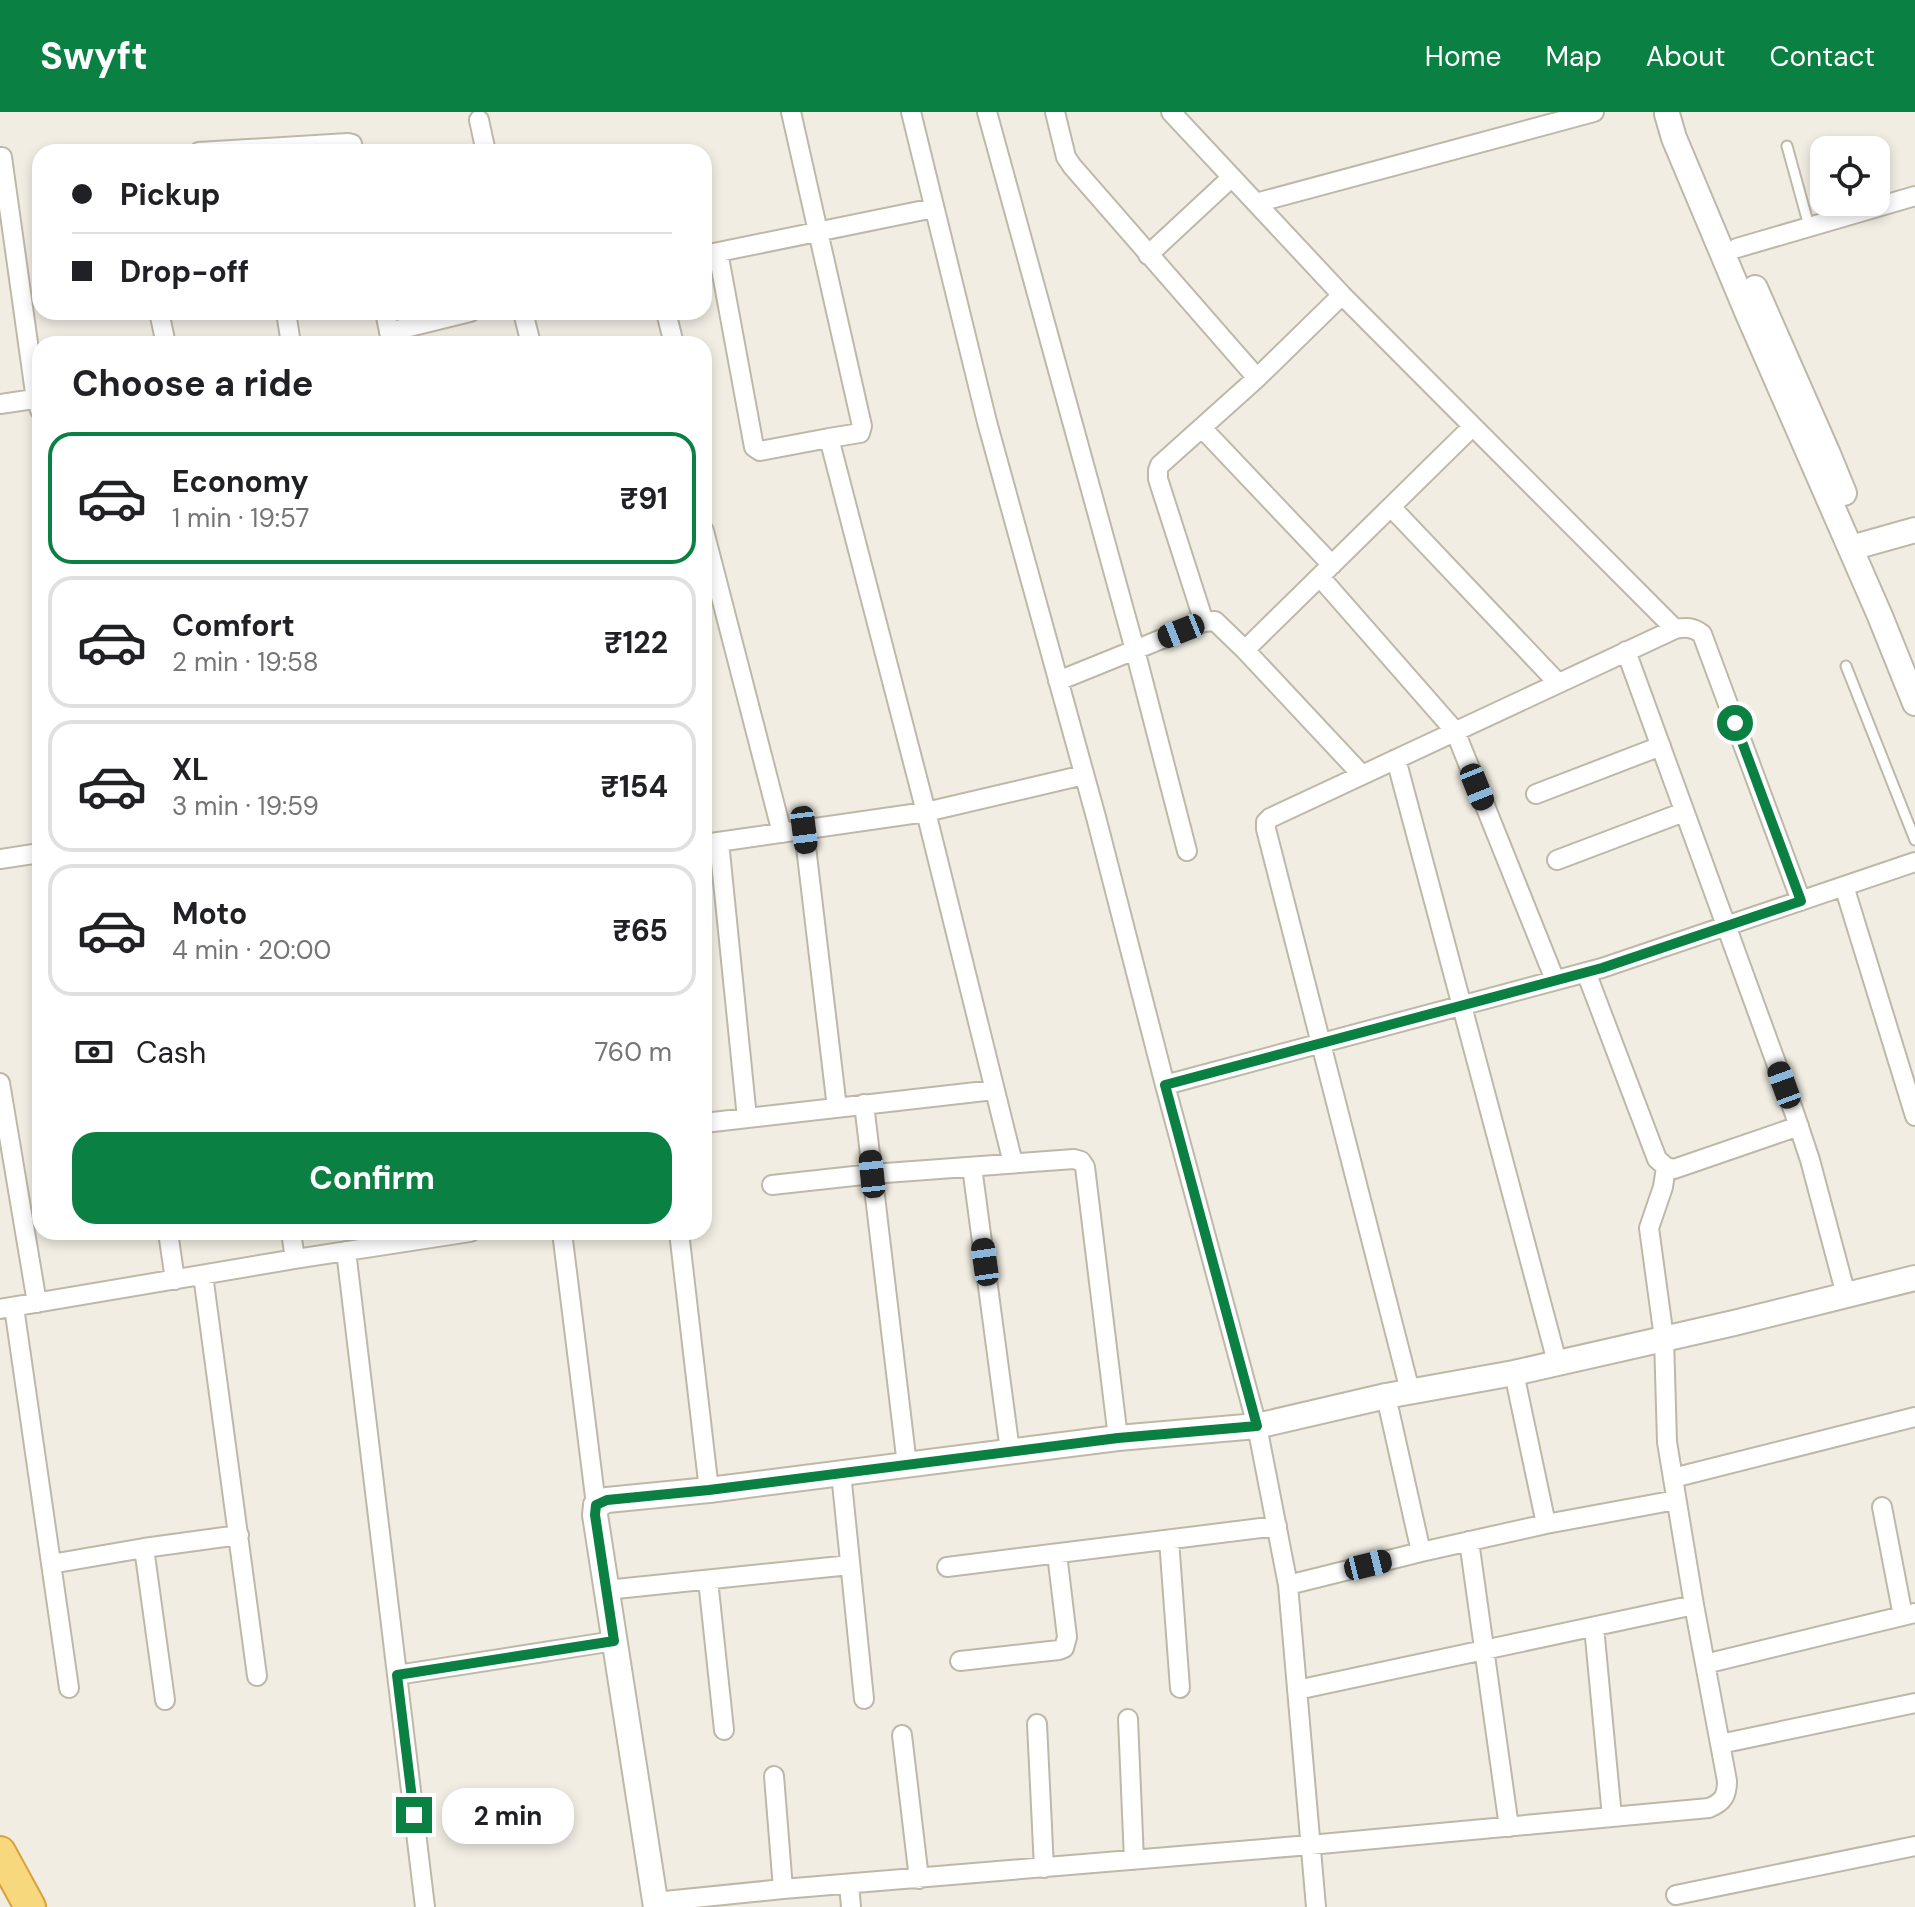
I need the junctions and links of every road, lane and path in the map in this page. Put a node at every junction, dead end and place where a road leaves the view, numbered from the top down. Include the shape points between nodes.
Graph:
1 (791, 112) edge
2 (911, 112) edge
3 (987, 112) edge
4 (1055, 112) edge
5 (1171, 112) edge
6 (1594, 112) edge
7 (1666, 113) edge
8 (479, 120) dead end
9 (484, 144) edge
10 (1787, 146) dead end
11 (0, 157) edge
12 (1232, 177) junction
13 (1915, 196) edge
14 (1256, 203) junction
15 (934, 208) junction
16 (1809, 226) junction
17 (818, 232) junction
18 (1737, 248) junction
19 (712, 254) edge
20 (1148, 255) junction
21 (712, 258) edge
22 (1342, 295) junction
23 (446, 320) edge
24 (397, 336) edge
25 (32, 364) edge
26 (1257, 378) junction
27 (0, 404) edge
28 (32, 405) edge
29 (1472, 427) junction
30 (1202, 428) junction
31 (829, 438) junction
32 (1391, 507) junction
33 (1915, 530) edge
34 (1857, 546) junction
35 (1326, 571) junction
36 (712, 573) edge
37 (1204, 622) junction
38 (1675, 629) junction
39 (1135, 650) junction
40 (1245, 650) junction
41 (1626, 651) junction
42 (1846, 666) dead end
43 (1915, 670) edge
44 (1058, 681) junction
45 (1558, 683) junction
46 (1915, 703) edge
47 (1455, 731) junction
48 (1661, 746) junction
49 (1396, 759) junction
50 (1084, 775) junction
51 (1362, 775) junction
52 (1536, 794) dead end
53 (926, 812) junction
54 (1684, 812) junction
55 (804, 830) junction
56 (782, 833) junction
57 (1915, 840) edge
58 (712, 843) edge
59 (1187, 851) dead end
60 (32, 854) edge
61 (0, 859) edge
62 (1557, 860) dead end
63 (1915, 862) edge
64 (1844, 886) junction
65 (1801, 901) junction
66 (1725, 926) junction
67 (1586, 972) junction
68 (1555, 980) junction
69 (1461, 1005) junction
70 (1320, 1043) junction
71 (0, 1083) edge
72 (1165, 1085) junction
73 (994, 1090) junction
74 (864, 1104) junction
75 (837, 1108) junction
76 (1915, 1116) edge
77 (747, 1118) junction
78 (712, 1122) edge
79 (1799, 1126) junction
80 (1013, 1163) junction
81 (972, 1167) junction
82 (1666, 1167) junction
83 (872, 1174) junction
84 (772, 1185) dead end
85 (169, 1240) edge
86 (292, 1240) edge
87 (391, 1240) edge
88 (563, 1240) edge
89 (680, 1240) edge
90 (346, 1251) junction
91 (295, 1259) junction
92 (203, 1275) junction
93 (1915, 1278) edge
94 (175, 1280) junction
95 (1846, 1295) junction
96 (37, 1303) junction
97 (7, 1308) edge
98 (1664, 1338) junction
99 (1557, 1362) junction
100 (1514, 1373) junction
101 (1398, 1394) junction
102 (1915, 1417) edge
103 (1257, 1426) junction
104 (1118, 1438) junction
105 (1010, 1451) junction
106 (907, 1465) junction
107 (841, 1473) junction
108 (1673, 1478) junction
109 (709, 1490) junction
110 (1676, 1500) junction
111 (596, 1505) junction
112 (1882, 1507) dead end
113 (1546, 1524) junction
114 (1277, 1526) junction
115 (239, 1535) junction
116 (1169, 1540) junction
117 (1469, 1541) junction
118 (144, 1548) junction
119 (1421, 1552) junction
120 (1057, 1554) junction
121 (51, 1564) junction
122 (850, 1565) junction
123 (947, 1567) dead end
124 (708, 1580) junction
125 (1288, 1585) junction
126 (606, 1590) junction
127 (1694, 1605) junction
128 (1909, 1615) edge
129 (1594, 1627) junction
130 (614, 1641) junction
131 (1484, 1650) junction
132 (960, 1661) dead end
133 (1705, 1664) junction
134 (397, 1675) junction
135 (257, 1676) dead end
136 (69, 1688) dead end
137 (1180, 1688) dead end
138 (1297, 1690) junction
139 (864, 1699) dead end
140 (165, 1700) dead end
141 (1915, 1703) edge
142 (1128, 1719) dead end
143 (1037, 1724) dead end
144 (724, 1730) dead end
145 (902, 1735) dead end
146 (1720, 1744) junction
147 (774, 1776) dead end
148 (1612, 1817) junction
149 (1509, 1827) junction
150 (1310, 1845) junction
151 (1915, 1846) edge
152 (0, 1852) edge
153 (1134, 1860) junction
154 (1044, 1868) junction
155 (919, 1879) junction
156 (849, 1884) junction
157 (783, 1889) junction
158 (0, 1894) edge
159 (1676, 1895) dead end
160 (655, 1904) edge
161 (7, 1907) edge
162 (30, 1907) edge
163 (425, 1907) edge
164 (851, 1907) edge
165 (1316, 1907) edge

1 - 17 street
2 - 15 street
3 - 39 street
4 - 20 street via 1066,157
5 - 12 street
6 - 14 street
7 - 18 street via 1691,144
7 - 34 street via 1748,314
8 - 9 street
10 - 16 lane
11 - 25 street
12 - 14 street
12 - 20 street
13 - 16 street
14 - 22 street
15 - 17 street
15 - 44 street
16 - 18 street
17 - 19 street
17 - 31 street via 862,426 860,433
18 - 34 street via 1828,454
20 - 26 street
21 - 31 street via 754,447 760,451
22 - 26 street
22 - 29 street
23 - 24 street
26 - 30 street
27 - 28 street
29 - 32 street
29 - 38 street
30 - 35 street
30 - 37 street via 1160,465 1158,479
31 - 53 street
32 - 35 street
32 - 45 street
33 - 34 street
34 - 43 street
34 - 46 street
35 - 40 street
35 - 47 street
36 - 56 street
37 - 39 street
37 - 40 street via 1215,621
38 - 41 street
38 - 65 street via 1687,627 1702,634
39 - 44 street
39 - 59 street
40 - 51 street
41 - 45 street
41 - 48 street
42 - 57 lane
44 - 50 street
45 - 47 street
47 - 49 street
47 - 68 street
48 - 52 street
48 - 54 street
49 - 51 street
49 - 69 street
50 - 53 street
50 - 72 street
51 - 70 street via 1266,822
53 - 55 street
53 - 73 street
54 - 62 street
54 - 66 street
55 - 56 street
55 - 75 street
56 - 58 street
58 - 77 street
60 - 61 street
63 - 64 street
64 - 65 street
64 - 76 street
65 - 66 street
66 - 67 street
66 - 79 street
67 - 68 street
67 - 82 street via 1657,1159
68 - 69 street
69 - 70 street
69 - 99 street
70 - 72 street
70 - 101 street
71 - 96 street
72 - 103 street
73 - 74 street
73 - 80 street
74 - 75 street
74 - 83 street
75 - 77 street
77 - 78 street
79 - 82 street via 1674,1169
79 - 95 street
80 - 81 street
80 - 104 street via 1074,1159 1085,1167
81 - 83 street
81 - 105 street
82 - 98 street via 1649,1228
83 - 84 street
83 - 106 street
85 - 94 street
86 - 91 street
87 - 90 street
88 - 111 street
89 - 109 street
90 - 91 street
90 - 134 street
91 - 92 street
92 - 94 street
92 - 115 street
93 - 95 street
94 - 96 street
95 - 98 street
96 - 97 street
97 - 121 street
98 - 99 street
98 - 108 street via 1665,1416
99 - 100 street
100 - 101 street
100 - 113 street
101 - 103 street
101 - 119 street
102 - 108 street
103 - 104 street
103 - 114 street
104 - 105 street
105 - 106 street
106 - 107 street
107 - 109 street
107 - 122 street
108 - 110 street
109 - 111 street
110 - 113 street
110 - 127 street
111 - 126 street
112 - 128 street
113 - 117 street
114 - 116 street
114 - 125 street
115 - 118 street
115 - 135 street
116 - 120 street
116 - 137 street
117 - 119 street
117 - 131 street
118 - 121 street
118 - 140 street
119 - 125 street
120 - 123 street
120 - 132 street via 1064,1648
121 - 136 street
122 - 124 street
122 - 139 street
124 - 126 street
124 - 144 street
125 - 138 street
126 - 130 street
127 - 129 street
127 - 133 street
128 - 133 street
129 - 131 street
129 - 148 street
130 - 134 street
130 - 160 street
131 - 138 street
131 - 149 street
133 - 146 street
134 - 163 street
138 - 150 street
141 - 146 street
142 - 153 street
143 - 154 street
145 - 155 street
146 - 148 street via 1727,1781 1721,1803
147 - 157 street
148 - 149 street
149 - 150 street
150 - 153 street
150 - 165 street
151 - 159 street
152 - 162 highway
153 - 154 street
154 - 155 street
155 - 156 street
156 - 157 street
156 - 164 street
157 - 160 street
158 - 161 highway

